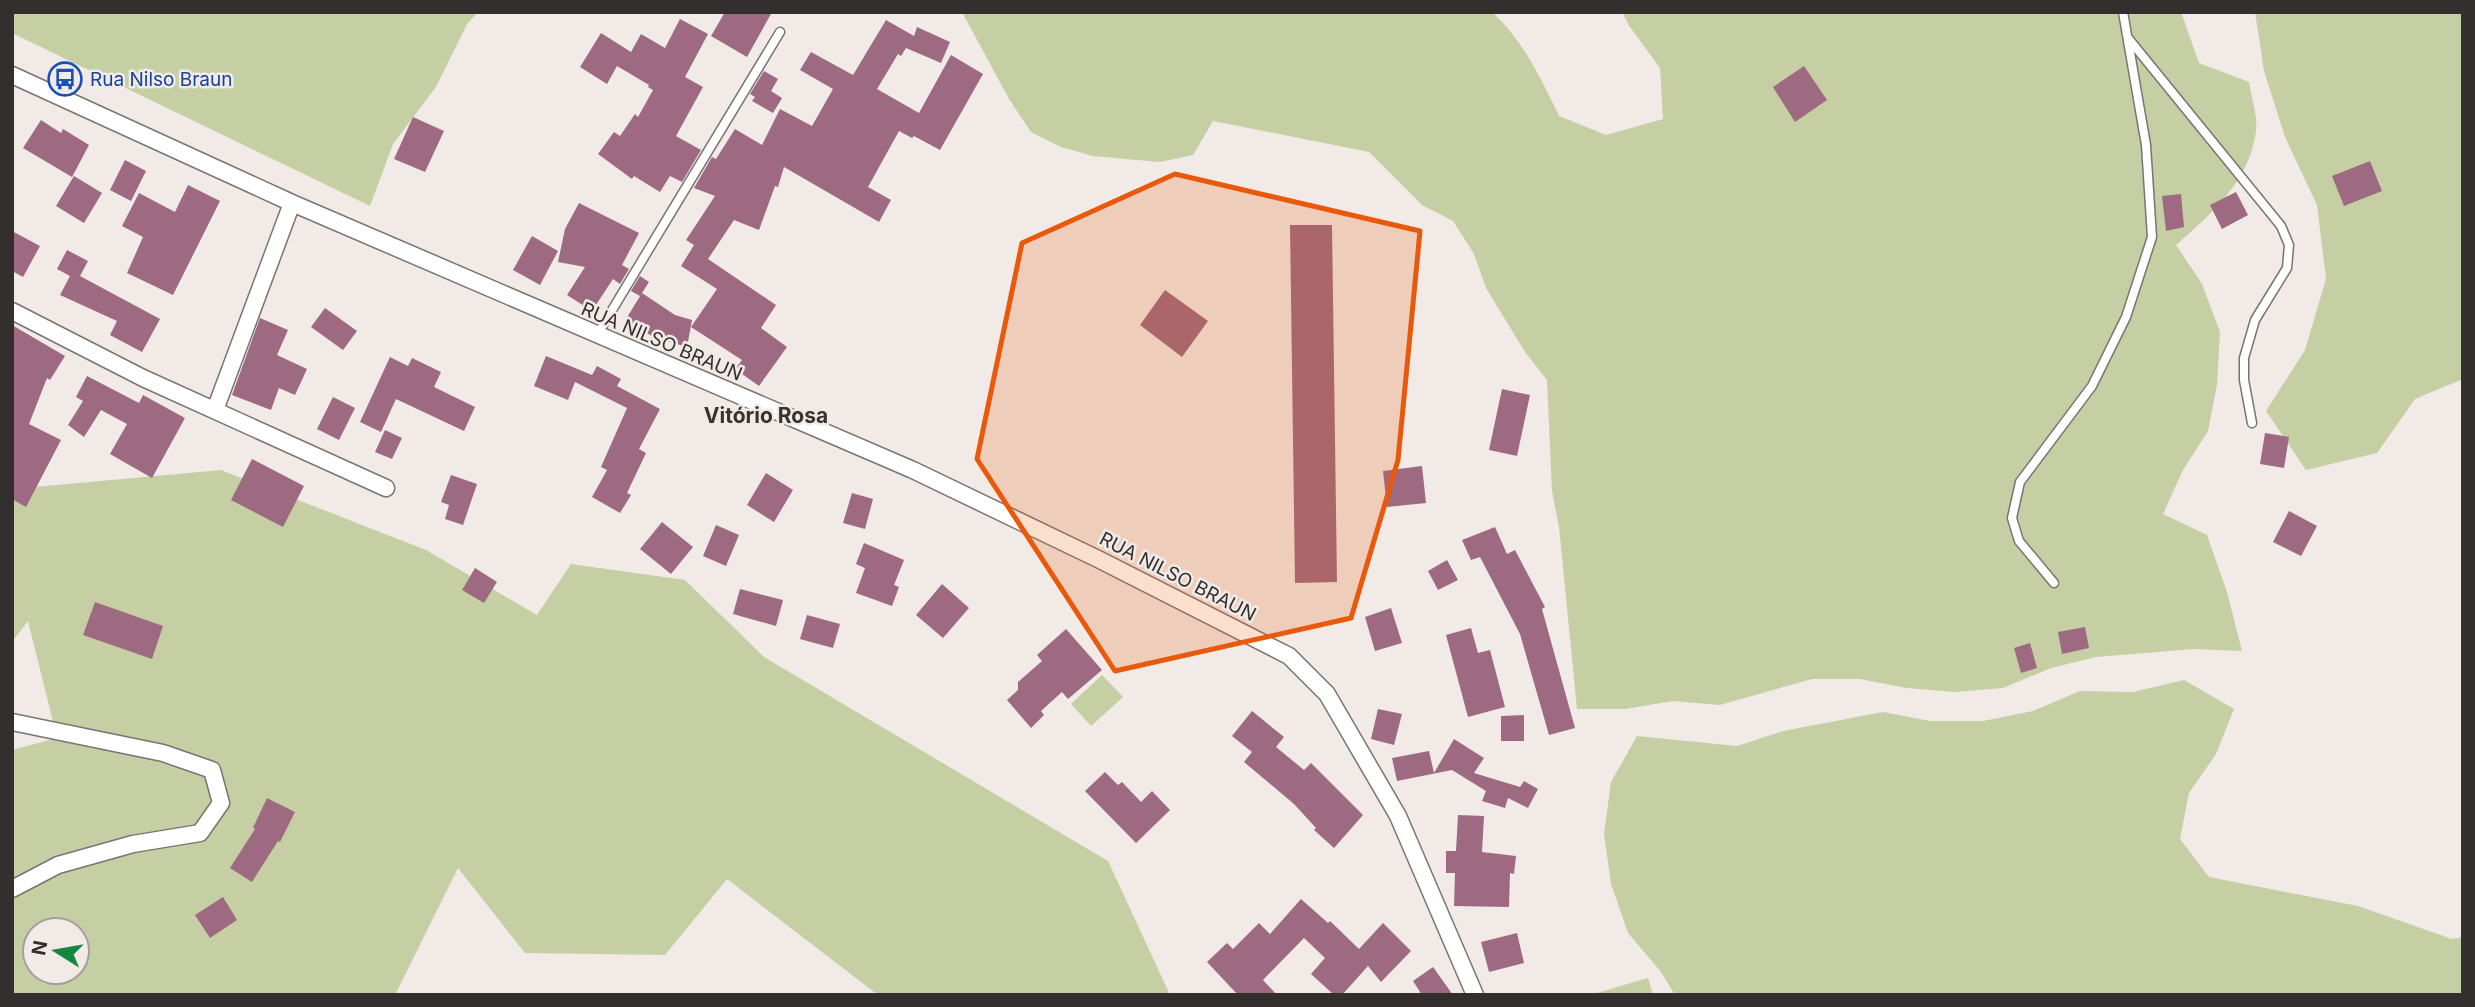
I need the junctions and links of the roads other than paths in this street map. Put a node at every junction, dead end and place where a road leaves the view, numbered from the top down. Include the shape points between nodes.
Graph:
1 (2123, 12) edge
2 (780, 32) dead end
3 (2128, 37) junction
4 (12, 75) edge
5 (292, 203) junction
6 (12, 311) edge
7 (597, 335) junction
8 (215, 410) junction
9 (2252, 423) dead end
10 (386, 488) dead end
11 (2054, 583) dead end
12 (12, 722) edge
13 (12, 889) edge
14 (1475, 995) edge

1 - 3 lane
2 - 7 lane
3 - 9 lane via 2281,226 2289,245 2287,268 2255,320 2244,358
3 - 11 lane via 2146,145 2152,237 2126,317 2092,386 2020,481 2012,518 2020,541
4 - 5 street, RUA NILSO BRAUN
5 - 7 street, RUA NILSO BRAUN
5 - 8 street
6 - 8 street
7 - 14 street, RUA NILSO BRAUN via 913,470 1289,656 1327,694 1398,816
8 - 10 street
12 - 13 street via 163,753 212,770 221,803 200,833 133,844 58,865

